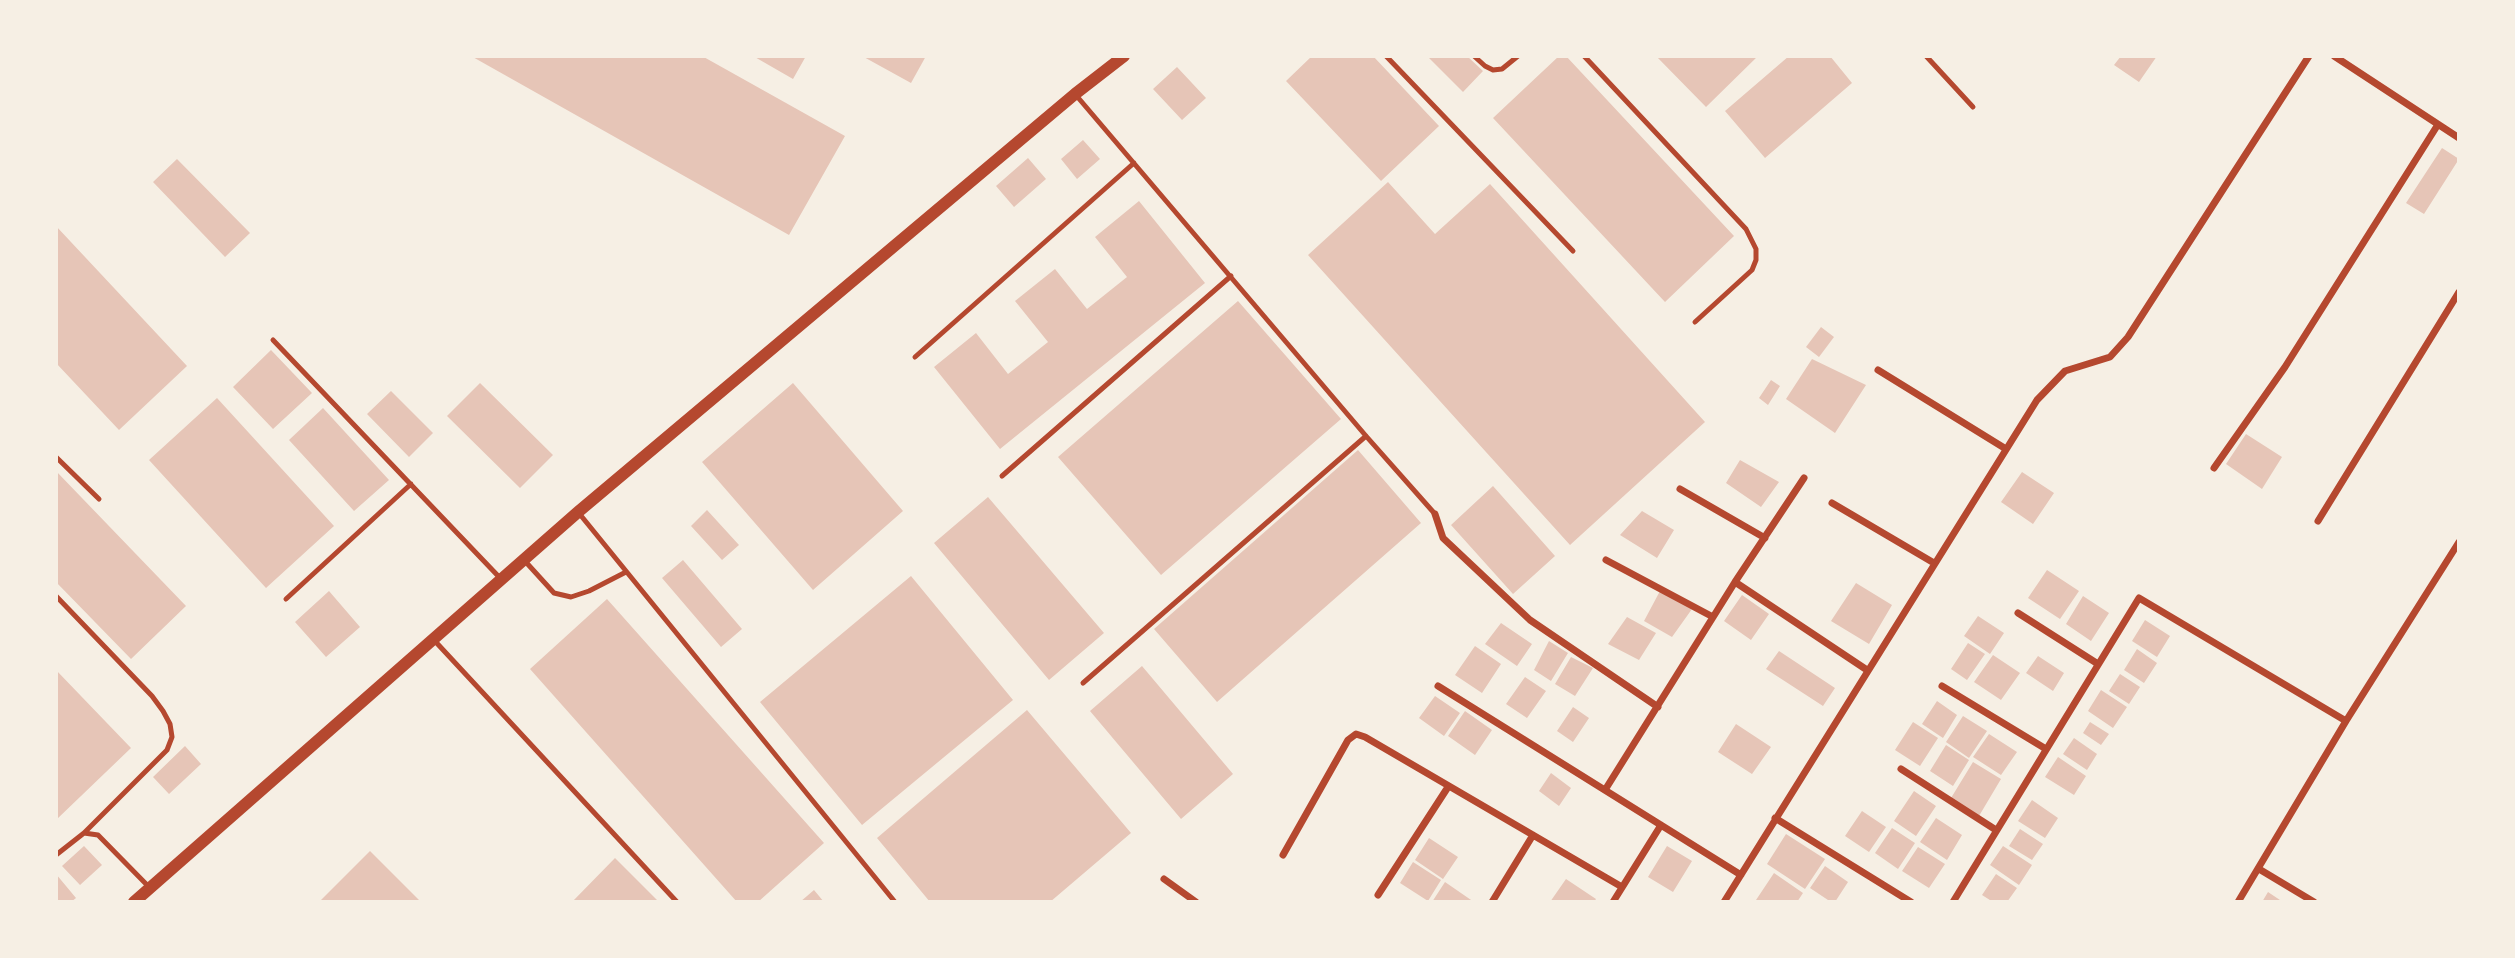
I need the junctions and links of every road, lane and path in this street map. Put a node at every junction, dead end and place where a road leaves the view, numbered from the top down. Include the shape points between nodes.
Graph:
1 (1105, 56) edge
2 (1386, 56) edge
3 (1474, 56) edge
4 (1518, 56) edge
5 (1584, 56) edge
6 (1926, 56) edge
7 (2309, 56) edge
8 (2334, 56) edge
9 (1120, 60) edge
10 (1075, 94) junction
11 (1973, 107) dead end
12 (2437, 126) junction
13 (2459, 138) edge
14 (1135, 163) junction
15 (1573, 251) dead end
16 (1231, 276) junction
17 (2459, 292) edge
18 (1695, 322) dead end
19 (273, 340) dead end
20 (915, 357) dead end
21 (1878, 370) dead end
22 (1366, 436) junction
23 (2006, 449) junction
24 (56, 457) edge
25 (2214, 468) dead end
26 (1002, 476) dead end
27 (1804, 478) dead end
28 (411, 484) junction
29 (1680, 489) dead end
30 (99, 499) dead end
31 (1832, 503) dead end
32 (578, 512) junction
33 (1435, 514) joint
34 (2318, 521) dead end
35 (1765, 538) junction
36 (2458, 546) edge
37 (524, 560) junction
38 (1606, 560) dead end
39 (1934, 563) junction
40 (626, 572) junction
41 (501, 579) junction
42 (1735, 582) junction
43 (56, 596) edge
44 (286, 599) dead end
45 (2018, 613) dead end
46 (1713, 617) junction
47 (433, 639) junction
48 (2098, 664) junction
49 (1867, 670) junction
50 (1083, 683) dead end
51 (1438, 686) dead end
52 (1942, 686) dead end
53 (1658, 707) junction
54 (2346, 721) junction
55 (2046, 749) junction
56 (1901, 769) dead end
57 (1448, 787) junction
58 (1605, 790) junction
59 (1775, 818) junction
60 (1661, 825) junction
61 (1996, 830) junction
62 (84, 833) junction
63 (1533, 835) junction
64 (56, 855) edge
65 (1283, 855) dead end
66 (2259, 869) junction
67 (1741, 875) junction
68 (1164, 879) dead end
69 (1622, 887) junction
70 (150, 888) junction
71 (1378, 895) dead end
72 (1954, 899) edge
73 (1727, 901) edge
74 (134, 902) edge
75 (677, 902) edge
76 (895, 902) edge
77 (1196, 902) edge
78 (1492, 902) edge
79 (1613, 902) edge
80 (1911, 902) edge
81 (1964, 902) edge
82 (2238, 902) edge
83 (2314, 902) edge

1 - 9 lane
2 - 15 lane
3 - 4 lane via 1493,70 1502,69
5 - 18 lane via 1738,220 1756,249 1752,270
6 - 11 lane
7 - 23 street via 2128,337 2110,357 2065,371 2037,400
8 - 12 street
9 - 10 street
10 - 14 lane
10 - 32 street
12 - 13 street
12 - 25 street via 2285,367
14 - 16 lane
14 - 20 lane
16 - 22 lane
16 - 26 lane
17 - 34 street
19 - 28 lane
21 - 23 street
22 - 33 lane
22 - 50 lane
23 - 39 street
24 - 30 lane
27 - 35 street
28 - 41 lane
28 - 44 lane
29 - 35 street
31 - 39 street
32 - 37 street
32 - 40 lane
33 - 53 street via 1443,538 1530,620
35 - 42 street
36 - 54 street
37 - 40 lane via 554,593 571,597
37 - 41 street
38 - 46 street
39 - 49 street
40 - 76 lane
41 - 47 street
42 - 46 street
42 - 49 street
43 - 62 lane via 152,696 172,737 167,750
45 - 48 street
46 - 53 street
47 - 70 street
47 - 75 lane
48 - 54 street via 2139,598
48 - 55 street
49 - 59 street
51 - 58 street
52 - 55 street
53 - 58 street
54 - 66 street
55 - 61 street
56 - 61 street
57 - 63 street
57 - 65 street via 1356,734 1348,740
57 - 71 street
58 - 60 street
59 - 67 street
59 - 80 street
60 - 67 street
60 - 69 street
61 - 72 street
62 - 64 lane
62 - 70 lane via 98,835
63 - 69 street
63 - 78 street
66 - 82 street
66 - 83 street
67 - 73 street
68 - 77 street
69 - 79 street
70 - 74 street
72 - 81 street

